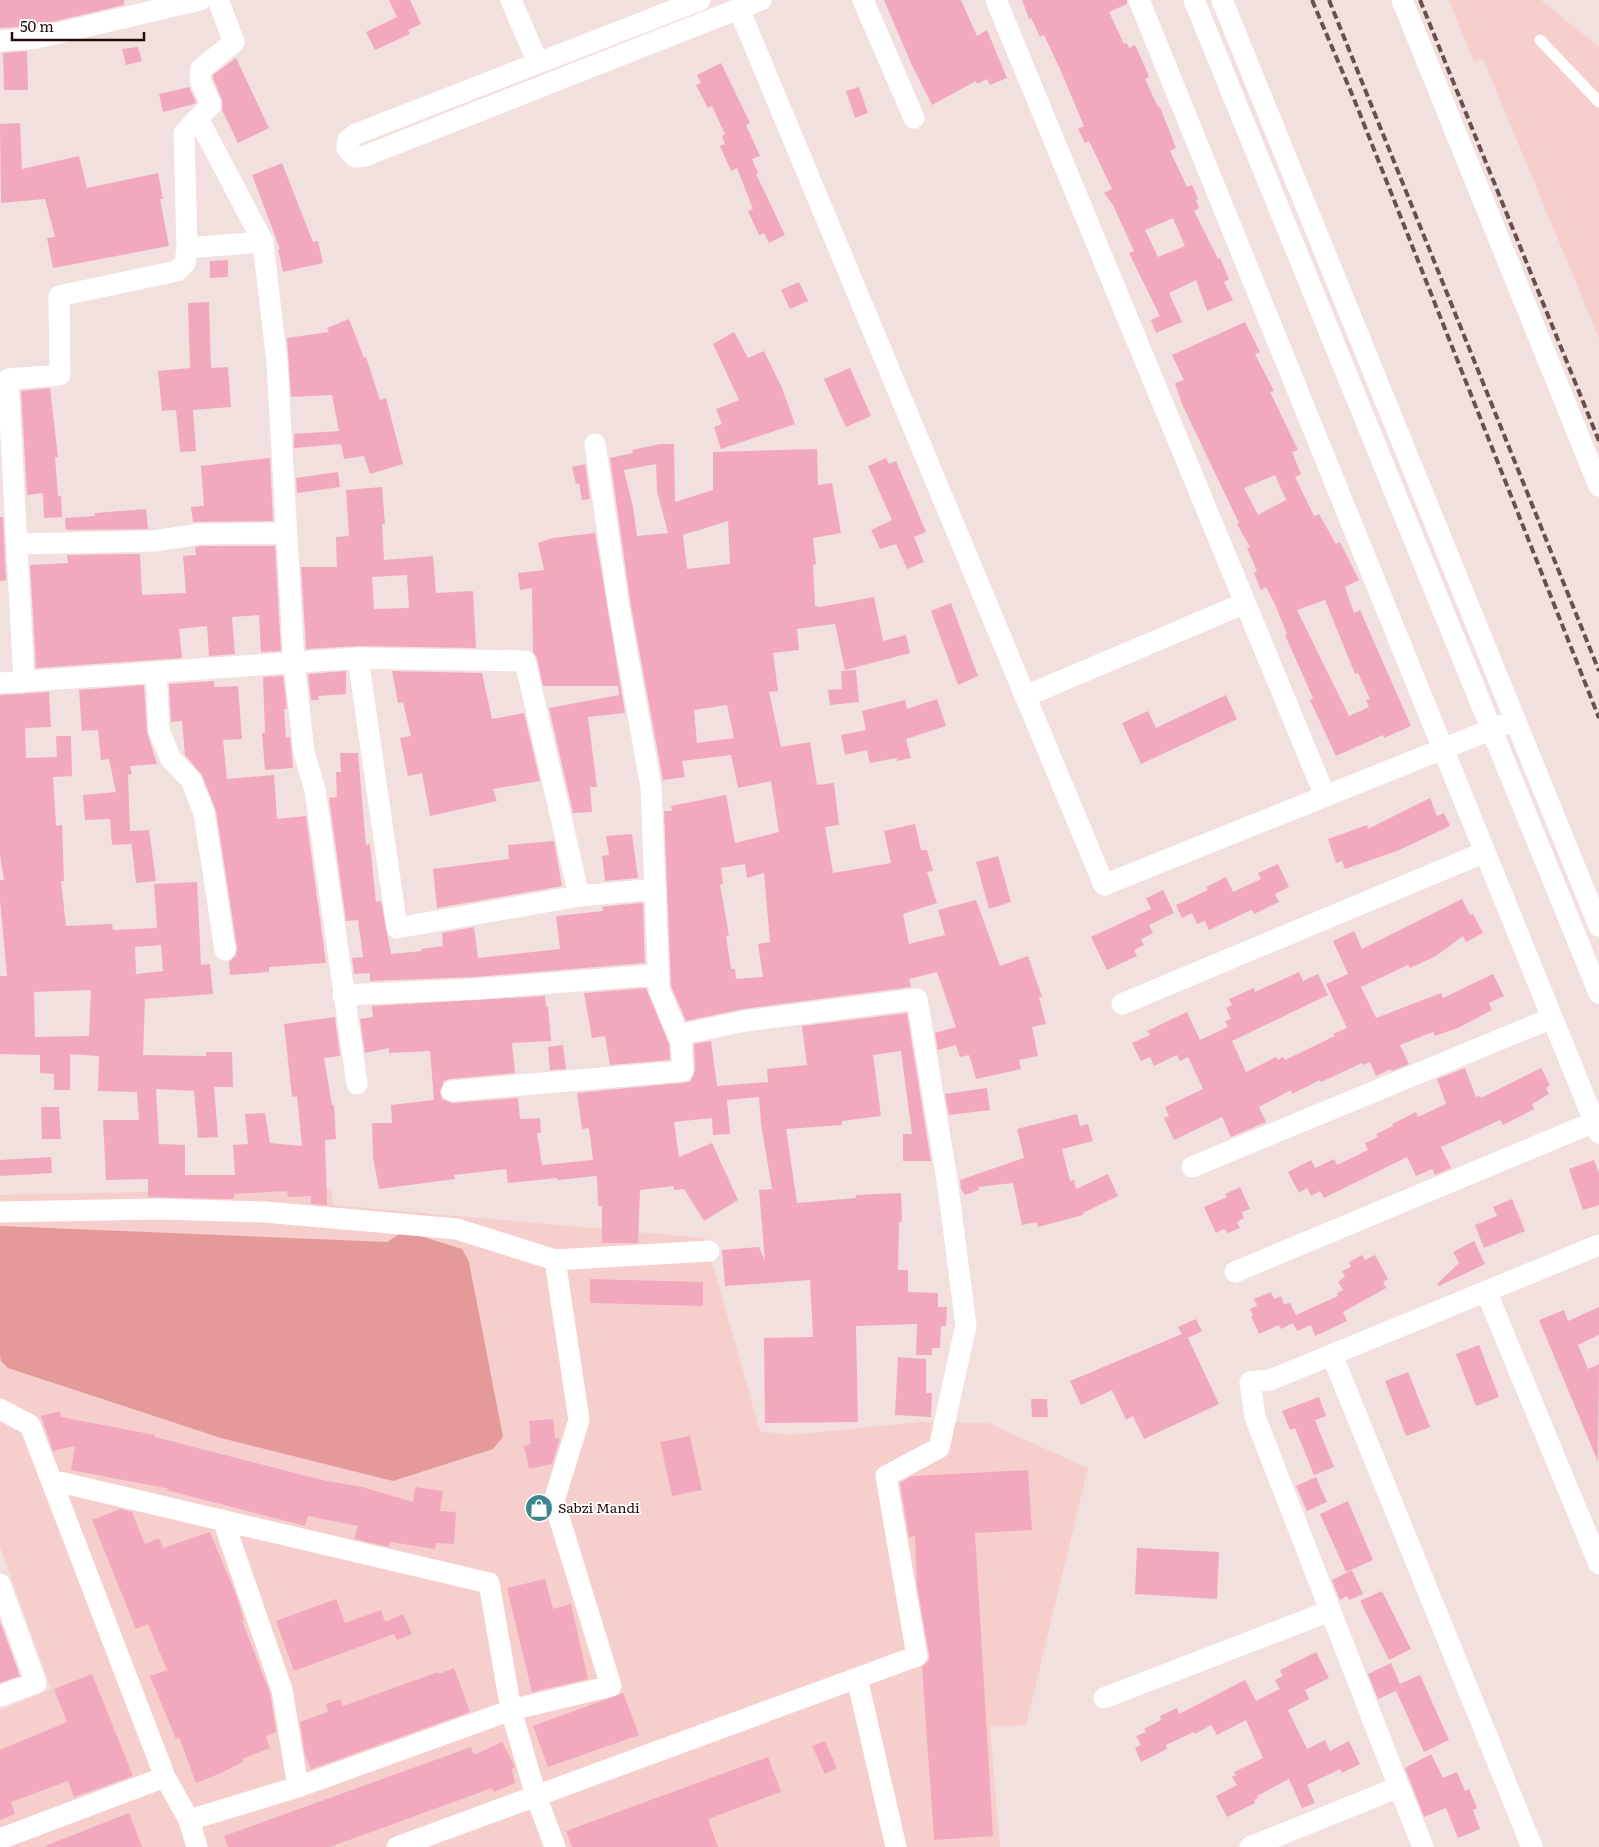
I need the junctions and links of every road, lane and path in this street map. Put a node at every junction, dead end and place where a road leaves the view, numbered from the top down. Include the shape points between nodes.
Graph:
1 (200, 0) edge
2 (218, 0) edge
3 (511, 0) edge
4 (700, 0) edge
5 (761, 0) edge
6 (863, 0) edge
7 (996, 0) edge
8 (1139, 0) edge
9 (1194, 0) edge
10 (1222, 0) edge
11 (1402, 0) edge
12 (656, 8) edge
13 (739, 9) junction
14 (1540, 40) dead end
15 (0, 41) edge
16 (538, 63) junction
17 (1599, 102) edge
18 (198, 118) junction
19 (914, 118) dead end
20 (263, 242) junction
21 (187, 248) junction
22 (595, 444) dead end
23 (1599, 486) edge
24 (286, 533) junction
25 (17, 544) junction
26 (1245, 603) junction
27 (358, 658) junction
28 (294, 663) junction
29 (156, 672) junction
30 (24, 682) junction
31 (0, 683) edge
32 (1026, 696) junction
33 (1515, 720) junction
34 (1491, 729) junction
35 (1443, 748) junction
36 (1325, 796) junction
37 (1485, 852) junction
38 (656, 889) junction
39 (579, 896) junction
40 (1599, 926) edge
41 (225, 950) dead end
42 (658, 973) junction
43 (1599, 993) edge
44 (343, 995) junction
45 (1122, 1004) dead end
46 (1552, 1018) junction
47 (678, 1035) junction
48 (357, 1084) dead end
49 (452, 1091) dead end
50 (1597, 1127) edge
51 (1192, 1167) dead end
52 (0, 1212) edge
53 (1599, 1245) edge
54 (709, 1251) dead end
55 (555, 1260) junction
56 (1234, 1272) dead end
57 (1486, 1291) junction
58 (1332, 1355) junction
59 (0, 1409) edge
60 (51, 1480) junction
61 (222, 1520) junction
62 (1599, 1564) edge
63 (0, 1584) edge
64 (1330, 1611) junction
65 (857, 1678) junction
66 (0, 1696) edge
67 (1104, 1698) dead end
68 (511, 1710) junction
69 (165, 1777) junction
70 (298, 1787) junction
71 (1399, 1787) junction
72 (536, 1796) junction
73 (189, 1820) junction
74 (12, 1840) edge
75 (197, 1847) edge
76 (397, 1847) edge
77 (555, 1847) edge
78 (896, 1847) edge
79 (1250, 1847) edge
80 (1423, 1847) edge
81 (1532, 1847) edge

1 - 15 street via 37,38
2 - 18 street via 234,42 201,69 200,80 211,105
3 - 16 street
4 - 12 street
5 - 13 street
6 - 19 street
7 - 26 street
8 - 35 street
9 - 34 street
10 - 33 street
11 - 23 street
12 - 16 street
13 - 16 street via 365,156 355,157 347,148 348,140 356,134
13 - 32 street
14 - 17 lane
18 - 20 street
18 - 21 street via 184,133
20 - 21 street
20 - 24 street via 276,363
21 - 25 street via 185,263 177,271 59,296 60,375 8,379
22 - 38 street via 619,608 651,787
24 - 25 street via 200,534 154,541
24 - 28 street
25 - 30 street
26 - 32 street
26 - 36 street
27 - 28 street
27 - 39 street via 525,661
27 - 39 street via 397,928
28 - 29 street
28 - 44 street via 304,752 315,790
29 - 30 street
29 - 41 street via 159,731 171,759 191,780 204,813
30 - 31 street
32 - 36 street via 1104,885
33 - 34 street
33 - 40 street
34 - 35 street
34 - 43 street
35 - 36 street
35 - 37 street
37 - 45 street
37 - 46 street
38 - 39 street
38 - 42 street
42 - 44 street via 476,989
42 - 47 street via 659,988
44 - 48 street
46 - 50 street
46 - 51 street
47 - 49 street via 683,1071
47 - 65 street via 745,1021 918,999 966,1325 939,1448 886,1476 917,1656
50 - 56 street
52 - 55 street via 157,1209 265,1212 457,1229
53 - 57 street
54 - 55 street
55 - 68 street via 579,1420 554,1501 611,1686
57 - 58 street
57 - 62 street
58 - 64 street via 1270,1380 1250,1382 1255,1417
58 - 81 street
59 - 60 street via 30,1425
60 - 61 street
60 - 69 street
61 - 68 street via 489,1583
61 - 70 street via 282,1690
63 - 66 street via 36,1683
64 - 67 street
64 - 71 street
65 - 72 street
65 - 78 street
68 - 70 street
68 - 72 street
69 - 73 street
69 - 74 street
70 - 73 street
71 - 79 street
71 - 80 street
72 - 76 street
72 - 77 street
73 - 75 street

